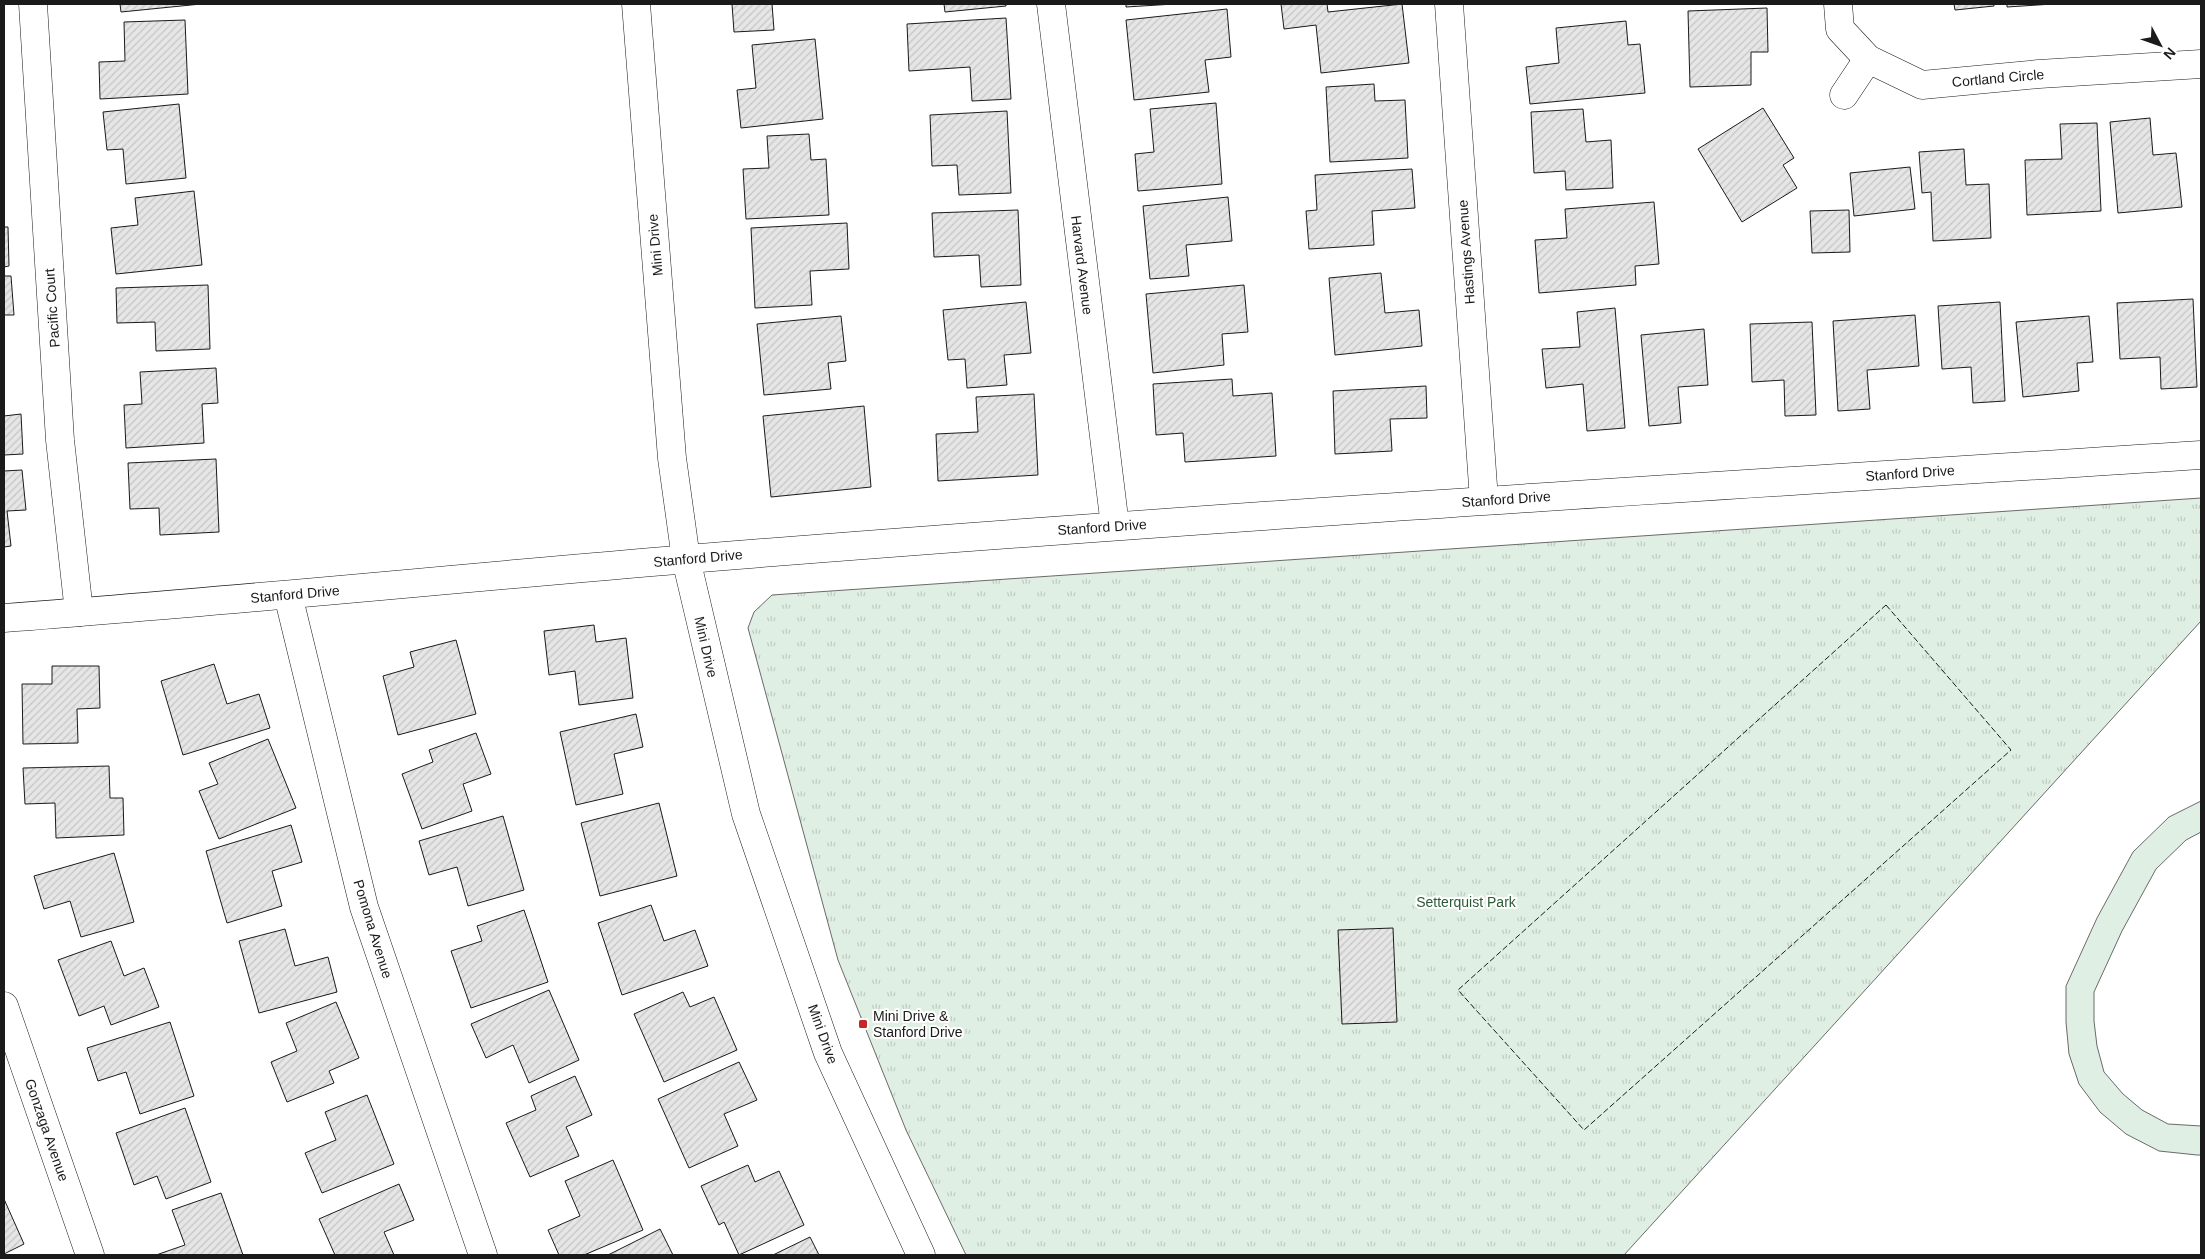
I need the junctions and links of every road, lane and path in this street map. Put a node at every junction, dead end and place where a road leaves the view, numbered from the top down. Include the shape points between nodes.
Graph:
1 (33, 4) edge
2 (636, 4) edge
3 (1051, 4) edge
4 (1449, 4) edge
5 (1838, 4) edge
6 (1868, 59) junction
7 (2201, 64) edge
8 (1844, 95) dead end
9 (2201, 455) edge
10 (1484, 500) junction
11 (1115, 526) junction
12 (686, 559) junction
13 (288, 595) junction
14 (79, 612) junction
15 (4, 618) edge
16 (4, 1006) edge
17 (90, 1255) edge
18 (483, 1255) edge
19 (921, 1255) edge

1 - 14 street, Pacific Court via 60,440
2 - 12 street, Mini Drive via 672,458
3 - 11 street, Harvard Avenue
4 - 10 street, Hastings Avenue
5 - 6 street, Cortland Circle via 1840,29
6 - 7 street, Cortland Circle via 1922,85
6 - 8 street
9 - 10 street, Stanford Drive
10 - 11 street, Stanford Drive
11 - 12 street, Stanford Drive
12 - 13 street, Stanford Drive
12 - 19 street, Mini Drive via 746,814 828,1053
13 - 14 street, Stanford Drive
13 - 18 street, Pomona Avenue via 364,907
14 - 15 street, Stanford Drive
16 - 17 street, Gonzaga Avenue

